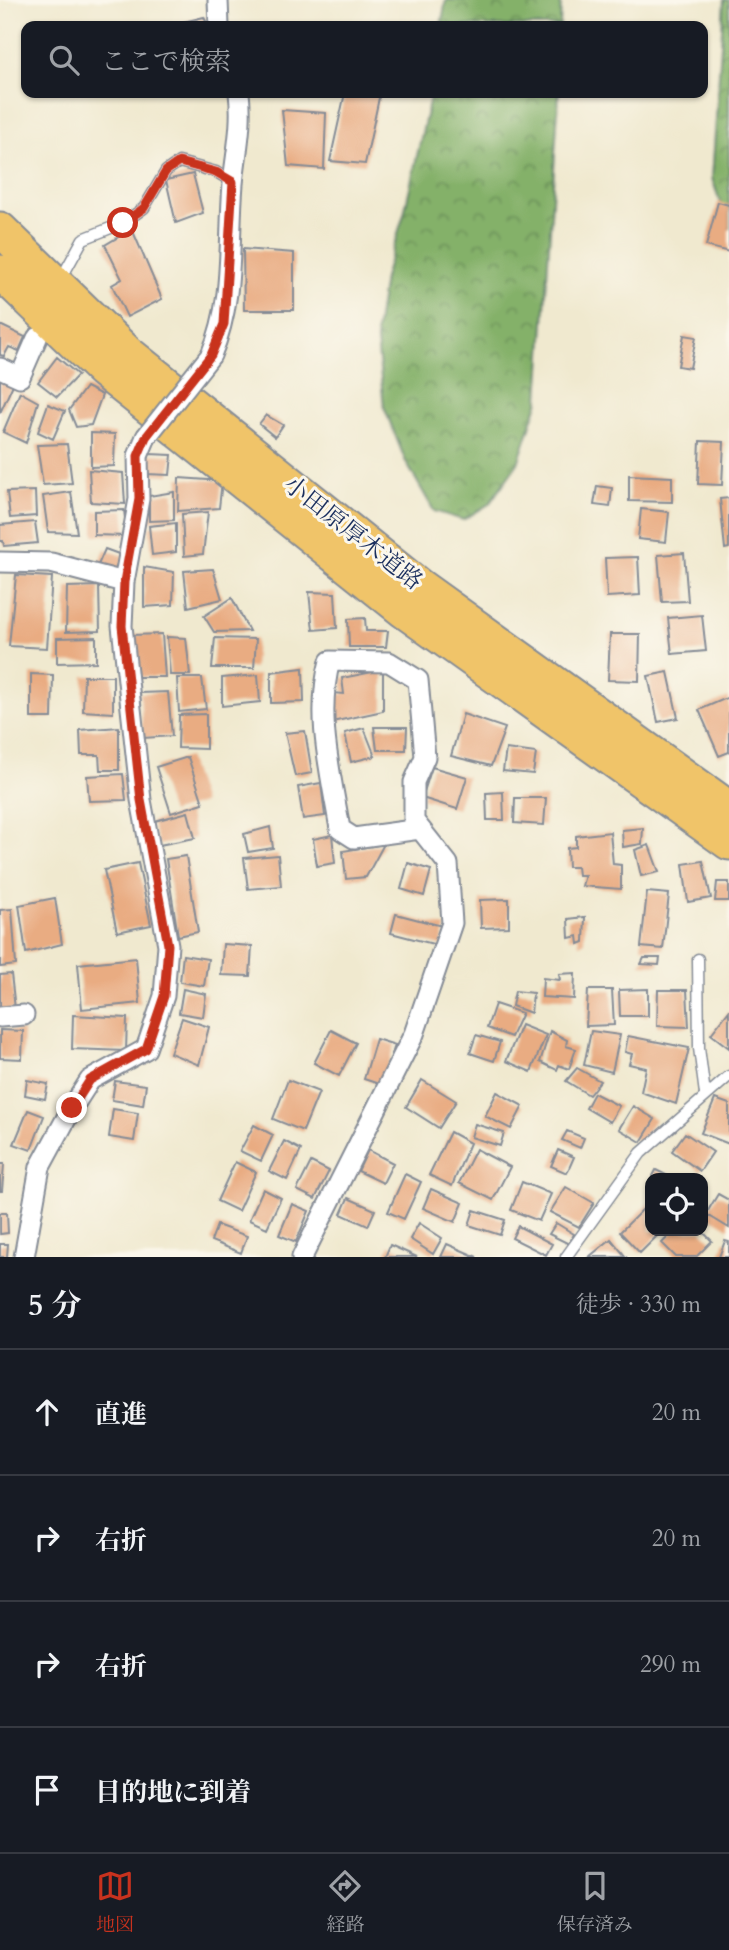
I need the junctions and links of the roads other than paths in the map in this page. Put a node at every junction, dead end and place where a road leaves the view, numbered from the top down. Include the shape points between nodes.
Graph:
1 (218, 0) edge
2 (219, 21) edge
3 (240, 98) edge
4 (233, 182) junction
5 (0, 229) edge
6 (67, 268) dead end
7 (0, 272) edge
8 (37, 338) dead end
9 (0, 368) edge
10 (0, 562) edge
11 (124, 582) junction
12 (729, 808) edge
13 (420, 830) junction
14 (729, 843) edge
15 (698, 959) dead end
16 (24, 1015) dead end
17 (0, 1017) edge
18 (729, 1076) edge
19 (705, 1094) junction
20 (24, 1257) edge
21 (302, 1257) edge
22 (566, 1257) edge

1 - 2 street
3 - 4 street via 243,122
4 - 6 lane via 179,162 166,171 144,208 123,223 83,239
4 - 11 street, bridge via 224,324 211,355 146,437 138,456 139,499
5 - 12 highway, 小田原厚木道路 via 128,353 418,585
7 - 14 highway, 小田原厚木道路 via 102,370 404,611
8 - 9 street via 20,377
10 - 11 street via 51,563
11 - 20 street via 122,626 141,800 168,945 164,996 146,1049 90,1080 40,1167
13 - 13 street via 414,821 413,796 425,757 418,680 389,662 330,661 323,687 324,733 340,829 354,838
13 - 21 street via 448,864 452,923 414,1034
15 - 19 lane via 699,1048
16 - 17 street
18 - 19 lane
19 - 22 lane via 641,1153

